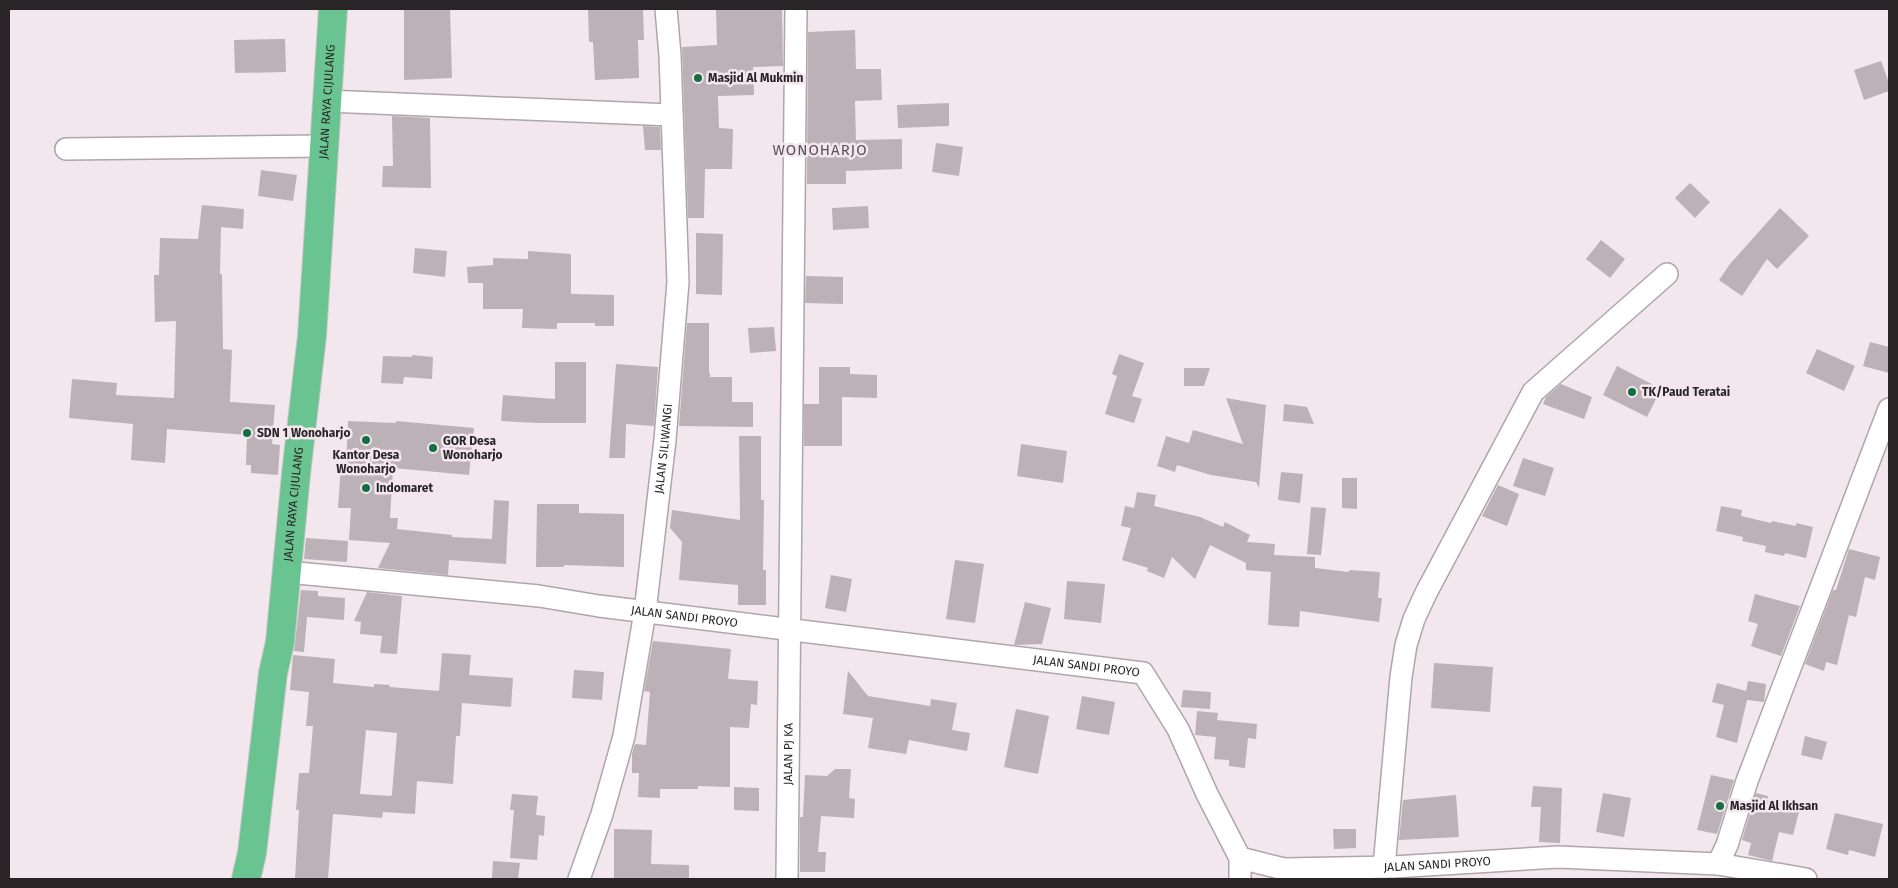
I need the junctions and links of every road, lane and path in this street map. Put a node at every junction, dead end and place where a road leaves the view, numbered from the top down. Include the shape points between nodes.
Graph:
1 (333, 9) edge
2 (666, 9) edge
3 (796, 9) edge
4 (327, 101) junction
5 (672, 115) junction
6 (324, 146) junction
7 (66, 148) dead end
8 (1667, 274) dead end
9 (1889, 409) edge
10 (286, 572) junction
11 (644, 612) junction
12 (789, 629) junction
13 (1240, 858) junction
14 (1384, 868) junction
15 (1727, 870) edge
16 (246, 879) edge
17 (579, 879) edge
18 (787, 879) edge
19 (1240, 879) edge
20 (1806, 879) edge

1 - 4 highway, JALAN RAYA CIJULANG
2 - 5 street, JALAN SILIWANGI
3 - 12 street, JALAN PJ KA
4 - 5 street
4 - 6 highway, JALAN RAYA CIJULANG
5 - 11 street, JALAN SILIWANGI via 678,282 665,440
6 - 7 street
6 - 10 highway, JALAN RAYA CIJULANG via 312,336
8 - 14 street via 1533,392 1414,618 1401,677
9 - 15 street via 1746,782 1727,845
10 - 11 street, JALAN SANDI PROYO via 539,596
10 - 16 highway, JALAN RAYA CIJULANG via 280,642 272,673 252,853
11 - 12 street, JALAN SANDI PROYO
11 - 17 street, JALAN SILIWANGI via 624,736
12 - 13 street, JALAN SANDI PROYO via 1143,673 1178,729
12 - 18 street, JALAN PJ KA
13 - 14 street, JALAN SANDI PROYO via 1284,869
13 - 19 street
14 - 15 street, JALAN SANDI PROYO via 1558,857
15 - 20 street, JALAN SANDI PROYO

